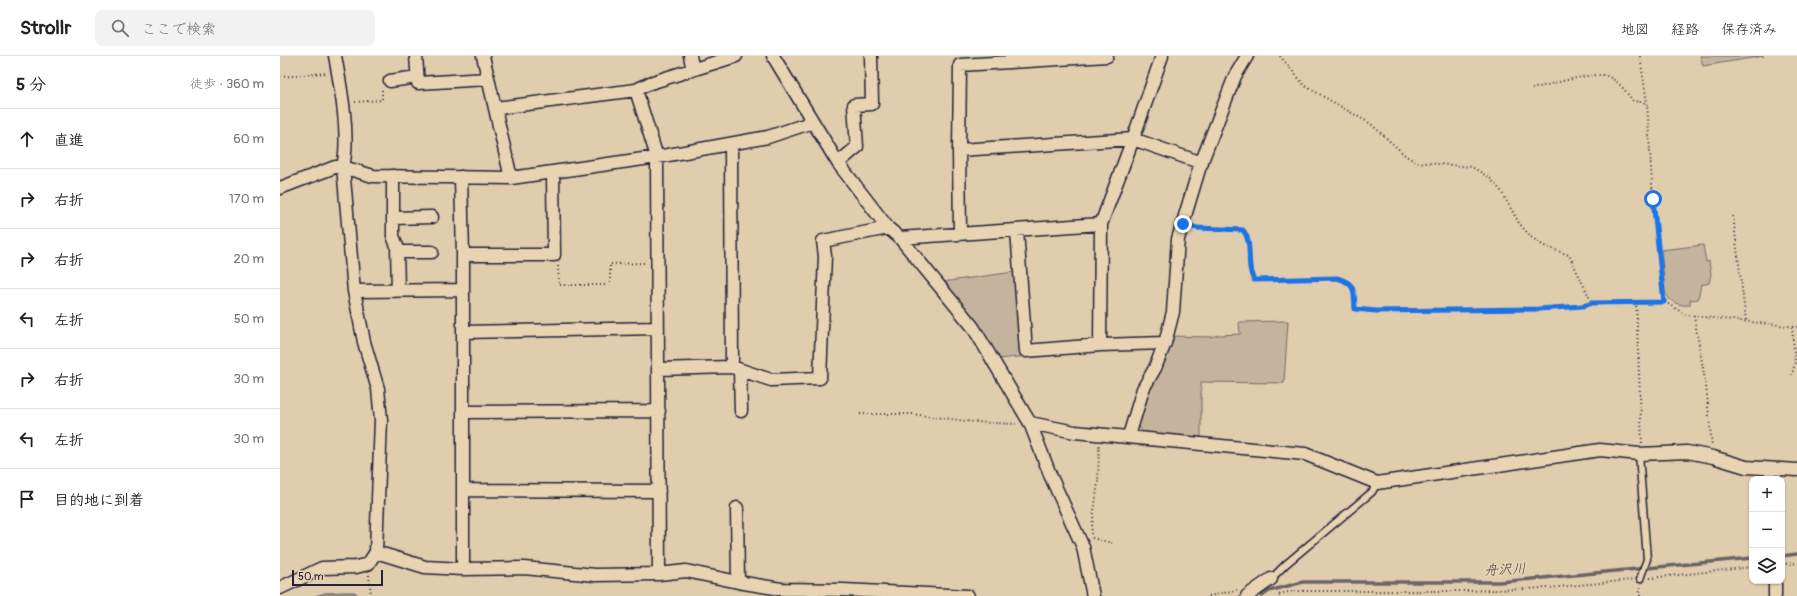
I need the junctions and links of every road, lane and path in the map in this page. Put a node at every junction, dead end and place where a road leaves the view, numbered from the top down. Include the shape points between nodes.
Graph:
1 (335, 56) edge
2 (416, 56) edge
3 (483, 56) edge
4 (690, 56) edge
5 (736, 56) edge
6 (773, 56) edge
7 (871, 56) edge
8 (1106, 56) edge
9 (1162, 56) edge
10 (1247, 56) edge
11 (1280, 56) edge
12 (1640, 56) edge
13 (995, 60) edge
14 (693, 70) junction
15 (338, 72) junction
16 (280, 77) edge
17 (418, 77) junction
18 (488, 79) junction
19 (389, 85) joint
20 (1532, 89) dead end
21 (636, 90) junction
22 (342, 103) junction
23 (1647, 103) junction
24 (496, 108) junction
25 (813, 122) junction
26 (1133, 139) junction
27 (731, 144) junction
28 (959, 150) junction
29 (657, 157) junction
30 (1202, 163) junction
31 (838, 164) junction
32 (343, 167) junction
33 (553, 173) junction
34 (393, 176) junction
35 (461, 177) junction
36 (511, 178) junction
37 (280, 188) edge
38 (1733, 216) dead end
39 (432, 217) dead end
40 (393, 218) junction
41 (1101, 224) junction
42 (1183, 224) junction
43 (888, 228) junction
44 (1017, 231) junction
45 (960, 233) junction
46 (900, 238) junction
47 (397, 252) junction
48 (432, 252) dead end
49 (554, 254) junction
50 (463, 255) junction
51 (658, 262) junction
52 (463, 290) junction
53 (354, 291) junction
54 (398, 291) junction
55 (1636, 302) junction
56 (1664, 302) junction
57 (1592, 303) junction
58 (1694, 316) junction
59 (1746, 321) junction
60 (1792, 326) junction
61 (1797, 327) edge
62 (658, 328) junction
63 (463, 332) junction
64 (1165, 343) junction
65 (1100, 345) junction
66 (658, 369) junction
67 (736, 369) junction
68 (1792, 375) dead end
69 (659, 411) junction
70 (741, 411) dead end
71 (463, 412) junction
72 (860, 414) dead end
73 (1030, 423) junction
74 (1099, 434) junction
75 (1129, 436) junction
76 (1641, 454) junction
77 (1713, 457) junction
78 (1797, 470) edge
79 (1774, 474) edge
80 (1377, 483) junction
81 (463, 490) junction
82 (659, 491) junction
83 (737, 508) dead end
84 (1112, 543) dead end
85 (376, 552) junction
86 (368, 564) junction
87 (1785, 564) edge
88 (1797, 564) edge
89 (1749, 567) edge
90 (463, 569) junction
91 (659, 574) junction
92 (1272, 579) joint
93 (1640, 579) junction
94 (738, 582) junction
95 (1775, 584) edge
96 (280, 588) edge
97 (1468, 591) junction
98 (371, 596) edge
99 (968, 596) edge
100 (1093, 596) edge
101 (1247, 596) edge
102 (1280, 596) edge
103 (1468, 596) edge
104 (1776, 596) edge

1 - 15 street
2 - 17 street
3 - 18 street
4 - 14 street
5 - 14 street
6 - 25 street
7 - 31 street via 872,104 854,105 857,147
8 - 13 street
9 - 26 street
10 - 30 street via 1235,76
11 - 57 path via 1305,86 1371,124 1416,162 1472,167 1490,178 1502,191 1519,223 1531,237 1544,246 1569,255
12 - 23 path
13 - 28 street via 960,65
14 - 21 street
15 - 16 path
15 - 22 street
17 - 18 street via 418,83
17 - 19 street
18 - 24 street
19 - 22 path via 382,89 382,100
20 - 23 path via 1589,76 1606,75 1619,83 1634,101
21 - 24 street
21 - 29 street
22 - 32 street via 346,141
23 - 56 path via 1653,199
24 - 36 street
25 - 27 street via 768,137
25 - 31 street
26 - 28 street
26 - 30 street
26 - 41 street
27 - 29 street
27 - 67 street
28 - 45 street
29 - 33 street
29 - 51 street
30 - 42 street
31 - 43 street
32 - 34 street via 373,176
32 - 37 street via 335,167
32 - 53 street
33 - 36 street
33 - 49 street
34 - 35 street
34 - 40 street
35 - 36 street
35 - 50 street
38 - 59 path
39 - 40 street
40 - 47 street via 393,236
41 - 44 street
41 - 65 street
42 - 57 path via 1197,228 1243,230 1248,236 1249,273 1254,280 1344,280 1354,291 1355,309 1538,309
42 - 64 street via 1178,239 1173,312
43 - 46 street
43 - 67 street via 823,241 825,256 820,378 770,380
44 - 45 street
44 - 65 street via 1026,351
45 - 46 street
46 - 73 street via 973,327
47 - 48 street
47 - 54 street
49 - 50 street
49 - 51 path via 557,258 559,285 610,285 610,264
50 - 52 street
51 - 62 street
52 - 54 street
52 - 63 street
53 - 54 street
53 - 85 street via 364,342 378,389 381,420
55 - 56 path
55 - 57 path
55 - 76 path
56 - 58 path via 1686,315
58 - 59 path
58 - 77 path via 1706,386
59 - 60 path
60 - 61 path
60 - 68 path via 1795,362
62 - 63 street
62 - 66 street
63 - 71 street
64 - 65 street
64 - 75 street via 1155,368 1142,389
66 - 67 street
66 - 69 street
67 - 70 street
69 - 71 street
69 - 82 street
71 - 81 street
72 - 73 path via 912,414 974,422
73 - 74 street
73 - 100 street via 1083,547
74 - 75 street
74 - 84 path via 1098,482 1090,538
75 - 80 street via 1305,454
76 - 77 street via 1687,452
76 - 80 street via 1600,450
76 - 93 lane via 1647,559
77 - 79 street
78 - 79 street
80 - 92 lane via 1372,492 1286,564
81 - 82 street
81 - 90 street
82 - 91 street
83 - 94 street
85 - 86 street
85 - 90 street via 425,567
86 - 96 street via 322,568
86 - 98 path
87 - 88 path
89 - 93 path
90 - 91 street via 524,568 595,575
91 - 94 street via 686,571
92 - 101 street
93 - 97 path via 1548,588
94 - 99 street via 781,589
95 - 104 street
97 - 102 path via 1294,591 1278,594
97 - 103 path

